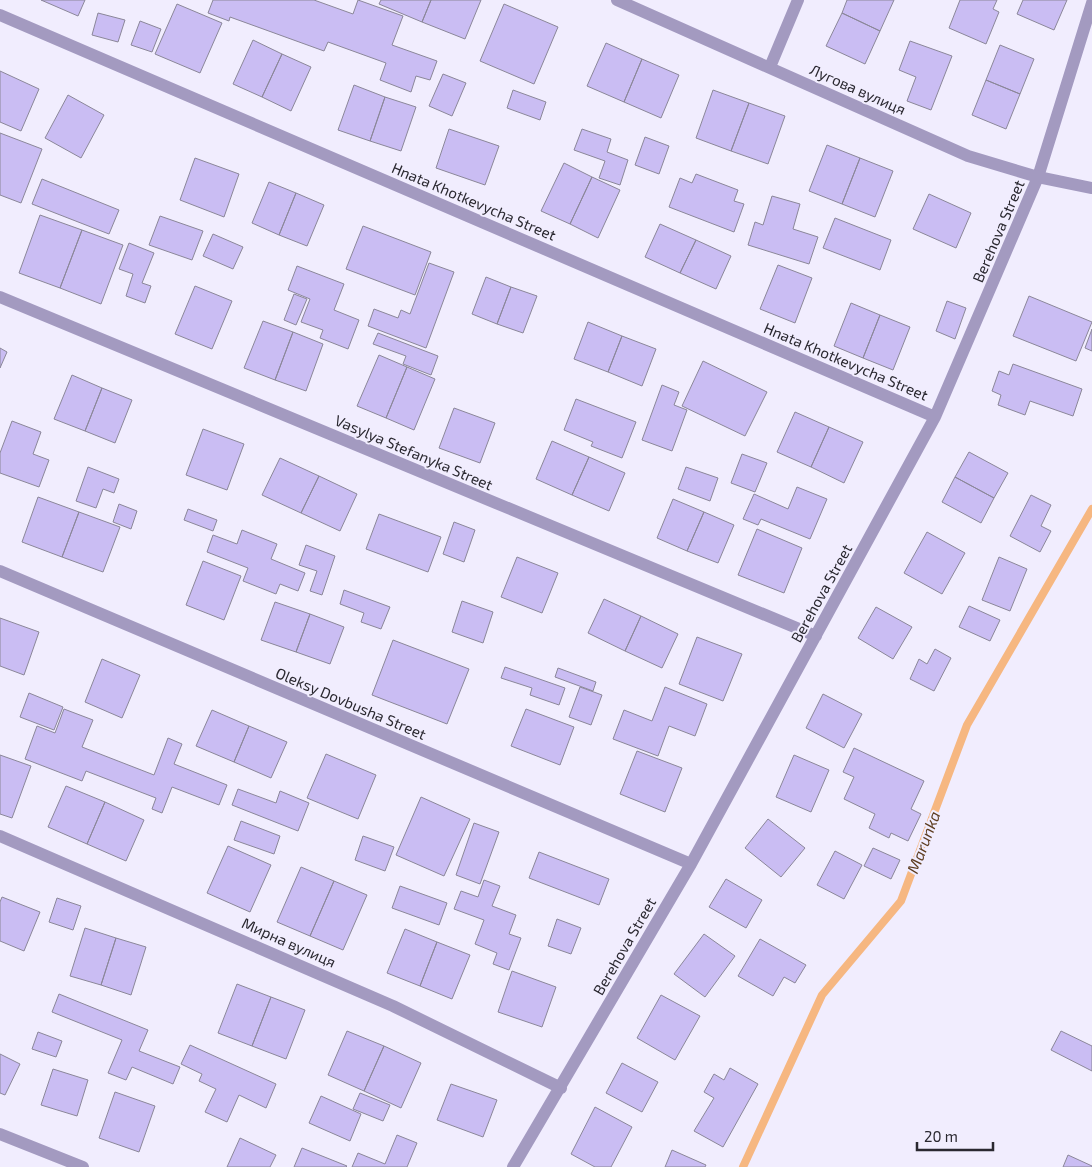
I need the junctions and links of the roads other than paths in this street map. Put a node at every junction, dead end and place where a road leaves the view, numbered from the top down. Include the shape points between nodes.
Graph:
1 (617, 0) edge
2 (798, 0) edge
3 (1092, 3) edge
4 (0, 15) edge
5 (770, 67) junction
6 (1038, 178) junction
7 (1092, 188) edge
8 (0, 297) edge
9 (935, 417) junction
10 (0, 571) edge
11 (816, 636) junction
12 (0, 836) edge
13 (691, 864) junction
14 (561, 1088) junction
15 (0, 1134) edge
16 (66, 1164) edge
17 (83, 1167) edge
18 (513, 1167) edge

1 - 5 street, Лугова вулиця
2 - 5 street
3 - 6 street, Berehova Street
4 - 9 street, Hnata Khotkevycha Street
5 - 6 street, Лугова вулиця via 968,156
6 - 7 street, Лугова вулиця
6 - 9 street, Berehova Street
8 - 11 street, Vasylya Stefanyka Street
9 - 11 street, Berehova Street
10 - 13 street, Oleksy Dovbusha Street
11 - 13 street, Berehova Street
12 - 14 street, Мирна вулиця via 393,1006
13 - 14 street, Berehova Street
14 - 18 street, Berehova Street
15 - 16 street
16 - 17 street

